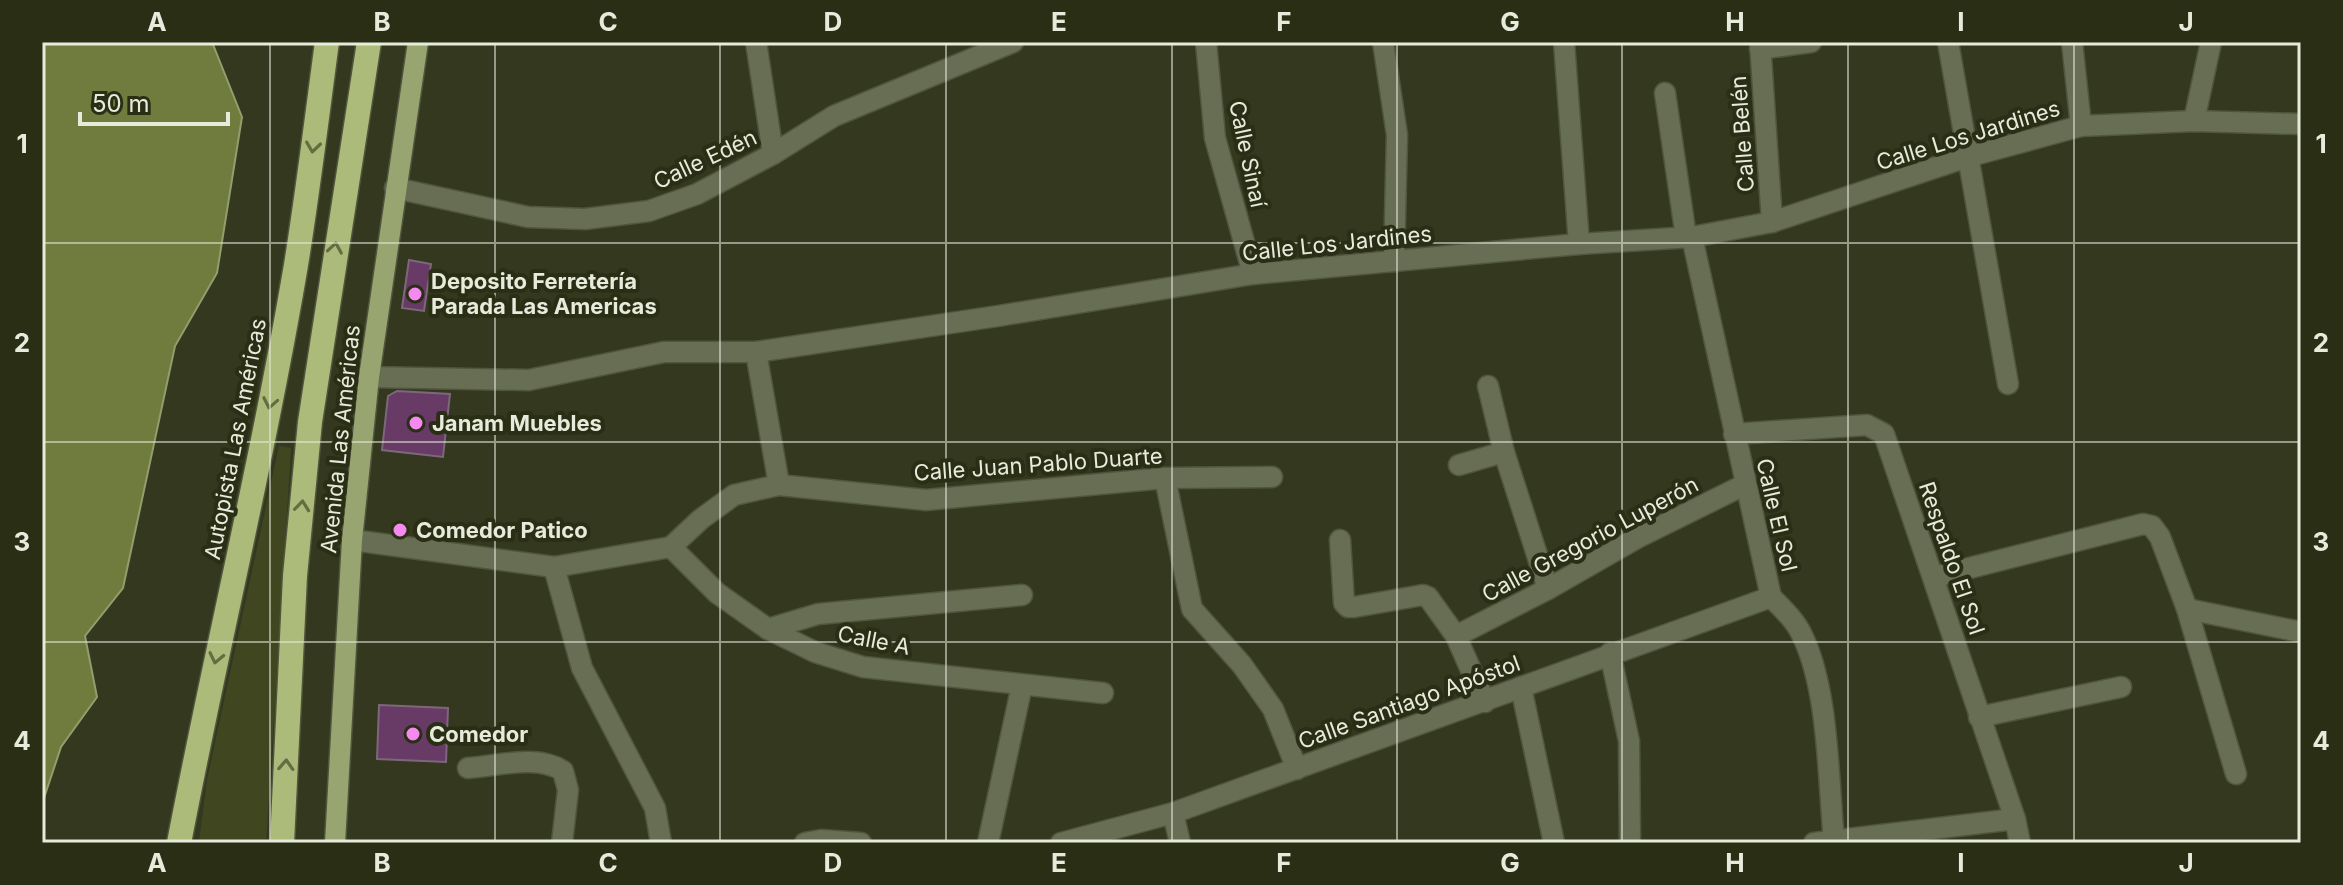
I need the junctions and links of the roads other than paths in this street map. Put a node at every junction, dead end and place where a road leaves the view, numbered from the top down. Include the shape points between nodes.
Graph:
1 (327, 42) edge
2 (369, 42) edge
3 (418, 42) edge
4 (756, 42) edge
5 (1013, 42) edge
6 (1206, 42) edge
7 (1383, 42) edge
8 (1564, 42) edge
9 (1811, 42) edge
10 (1948, 42) edge
11 (2072, 42) edge
12 (2211, 42) edge
13 (1760, 45) edge
14 (1665, 93) dead end
15 (2194, 121) junction
16 (2301, 124) edge
17 (2081, 126) junction
18 (773, 154) junction
19 (1967, 157) junction
20 (395, 188) junction
21 (1772, 222) junction
22 (1689, 237) junction
23 (1579, 244) junction
24 (1394, 261) junction
25 (1253, 274) junction
26 (756, 352) junction
27 (369, 377) junction
28 (2008, 384) dead end
29 (1488, 386) dead end
30 (1734, 434) junction
31 (1504, 452) junction
32 (1459, 465) dead end
33 (1272, 477) dead end
34 (1165, 478) junction
35 (1746, 484) junction
36 (779, 485) junction
37 (352, 540) junction
38 (1340, 540) dead end
39 (671, 547) junction
40 (554, 567) junction
41 (1934, 577) junction
42 (1548, 589) junction
43 (1022, 595) dead end
44 (1771, 597) junction
45 (2187, 609) junction
46 (768, 629) junction
47 (2301, 632) edge
48 (1456, 636) junction
49 (1610, 653) junction
50 (1022, 685) junction
51 (1521, 687) junction
52 (2121, 687) dead end
53 (1103, 693) dead end
54 (1485, 702) junction
55 (1979, 717) junction
56 (468, 768) dead end
57 (1297, 769) junction
58 (2236, 774) dead end
59 (1173, 813) junction
60 (2015, 819) junction
61 (1824, 842) edge
62 (179, 843) edge
63 (282, 843) edge
64 (335, 843) edge
65 (562, 843) edge
66 (661, 843) edge
67 (805, 843) edge
68 (861, 843) edge
69 (988, 843) edge
70 (1061, 843) edge
71 (1180, 843) edge
72 (1554, 843) edge
73 (1630, 843) edge
74 (2020, 843) edge

1 -> 62 highway, Autopista Las Américas via 291,293
63 -> 2 highway via 295,576 310,422
3 - 20 main road, Avenida Las Américas
4 - 18 street
5 - 18 street, Calle Edén via 834,116
6 - 25 street, Calle Sinaí via 1215,138
7 - 24 street via 1397,135
8 - 23 street
9 - 13 street
10 - 19 street
11 - 17 street
12 - 15 street
13 - 21 street, Calle Belén
14 - 22 street, Calle El Sol
15 - 16 street, Calle Los Jardines
15 - 17 street, Calle Los Jardines
17 - 19 street, Calle Los Jardines
18 - 20 street, Calle Edén via 697,194 649,211 585,219 528,217
19 - 21 street, Calle Los Jardines
19 - 28 street
20 - 27 main road, Avenida Las Américas
21 - 22 street, Calle Los Jardines
22 - 23 street, Calle Los Jardines
22 - 30 street, Calle El Sol
23 - 24 street, Calle Los Jardines
24 - 25 street, Calle Los Jardines
25 - 26 street, Calle Los Jardines
26 - 27 street, Calle Los Jardines via 664,352 529,380
26 - 36 street
27 - 37 main road, Avenida Las Américas
29 - 31 street
30 - 35 street, Calle El Sol
30 - 41 street, Respaldo El Sol via 1867,425 1884,434
31 - 32 street
31 - 42 street
33 - 34 street, Calle Juan Pablo Duarte
34 - 36 street, Calle Juan Pablo Duarte via 926,500
34 - 57 street via 1192,609 1273,709
35 - 42 street, Calle Gregorio Luperón
35 - 44 street, Calle El Sol
36 - 39 street, Calle Juan Pablo Duarte via 734,495
37 - 40 street
37 - 64 main road, Avenida Las Américas
38 - 48 street via 1348,607 1423,595
39 - 40 street
39 - 46 street, Calle A via 717,593
40 - 66 street via 582,668 655,808
41 - 45 street via 2143,524 2160,537
41 - 55 street, Respaldo El Sol
42 - 48 street, Calle Gregorio Luperón
43 - 46 street via 818,614
44 - 49 street, Calle Santiago Apóstol
44 - 61 street, Calle El Sol via 1802,633 1820,695
45 - 47 street
45 - 58 street
46 - 50 street, Calle A via 863,667
48 - 54 street
49 - 51 street, Calle Santiago Apóstol
49 - 73 street via 1629,741
50 - 53 street, Calle A
50 - 69 street
51 - 54 street, Calle Santiago Apóstol
51 - 72 street
52 - 55 street
54 - 57 street, Calle Santiago Apóstol
55 - 60 street, Respaldo El Sol
56 - 65 street via 536,762 563,771 568,790
57 - 59 street, Calle Santiago Apóstol
59 - 70 street, Calle Santiago Apóstol
59 - 71 street
60 - 61 street
60 - 74 street, Respaldo El Sol
67 - 68 street

